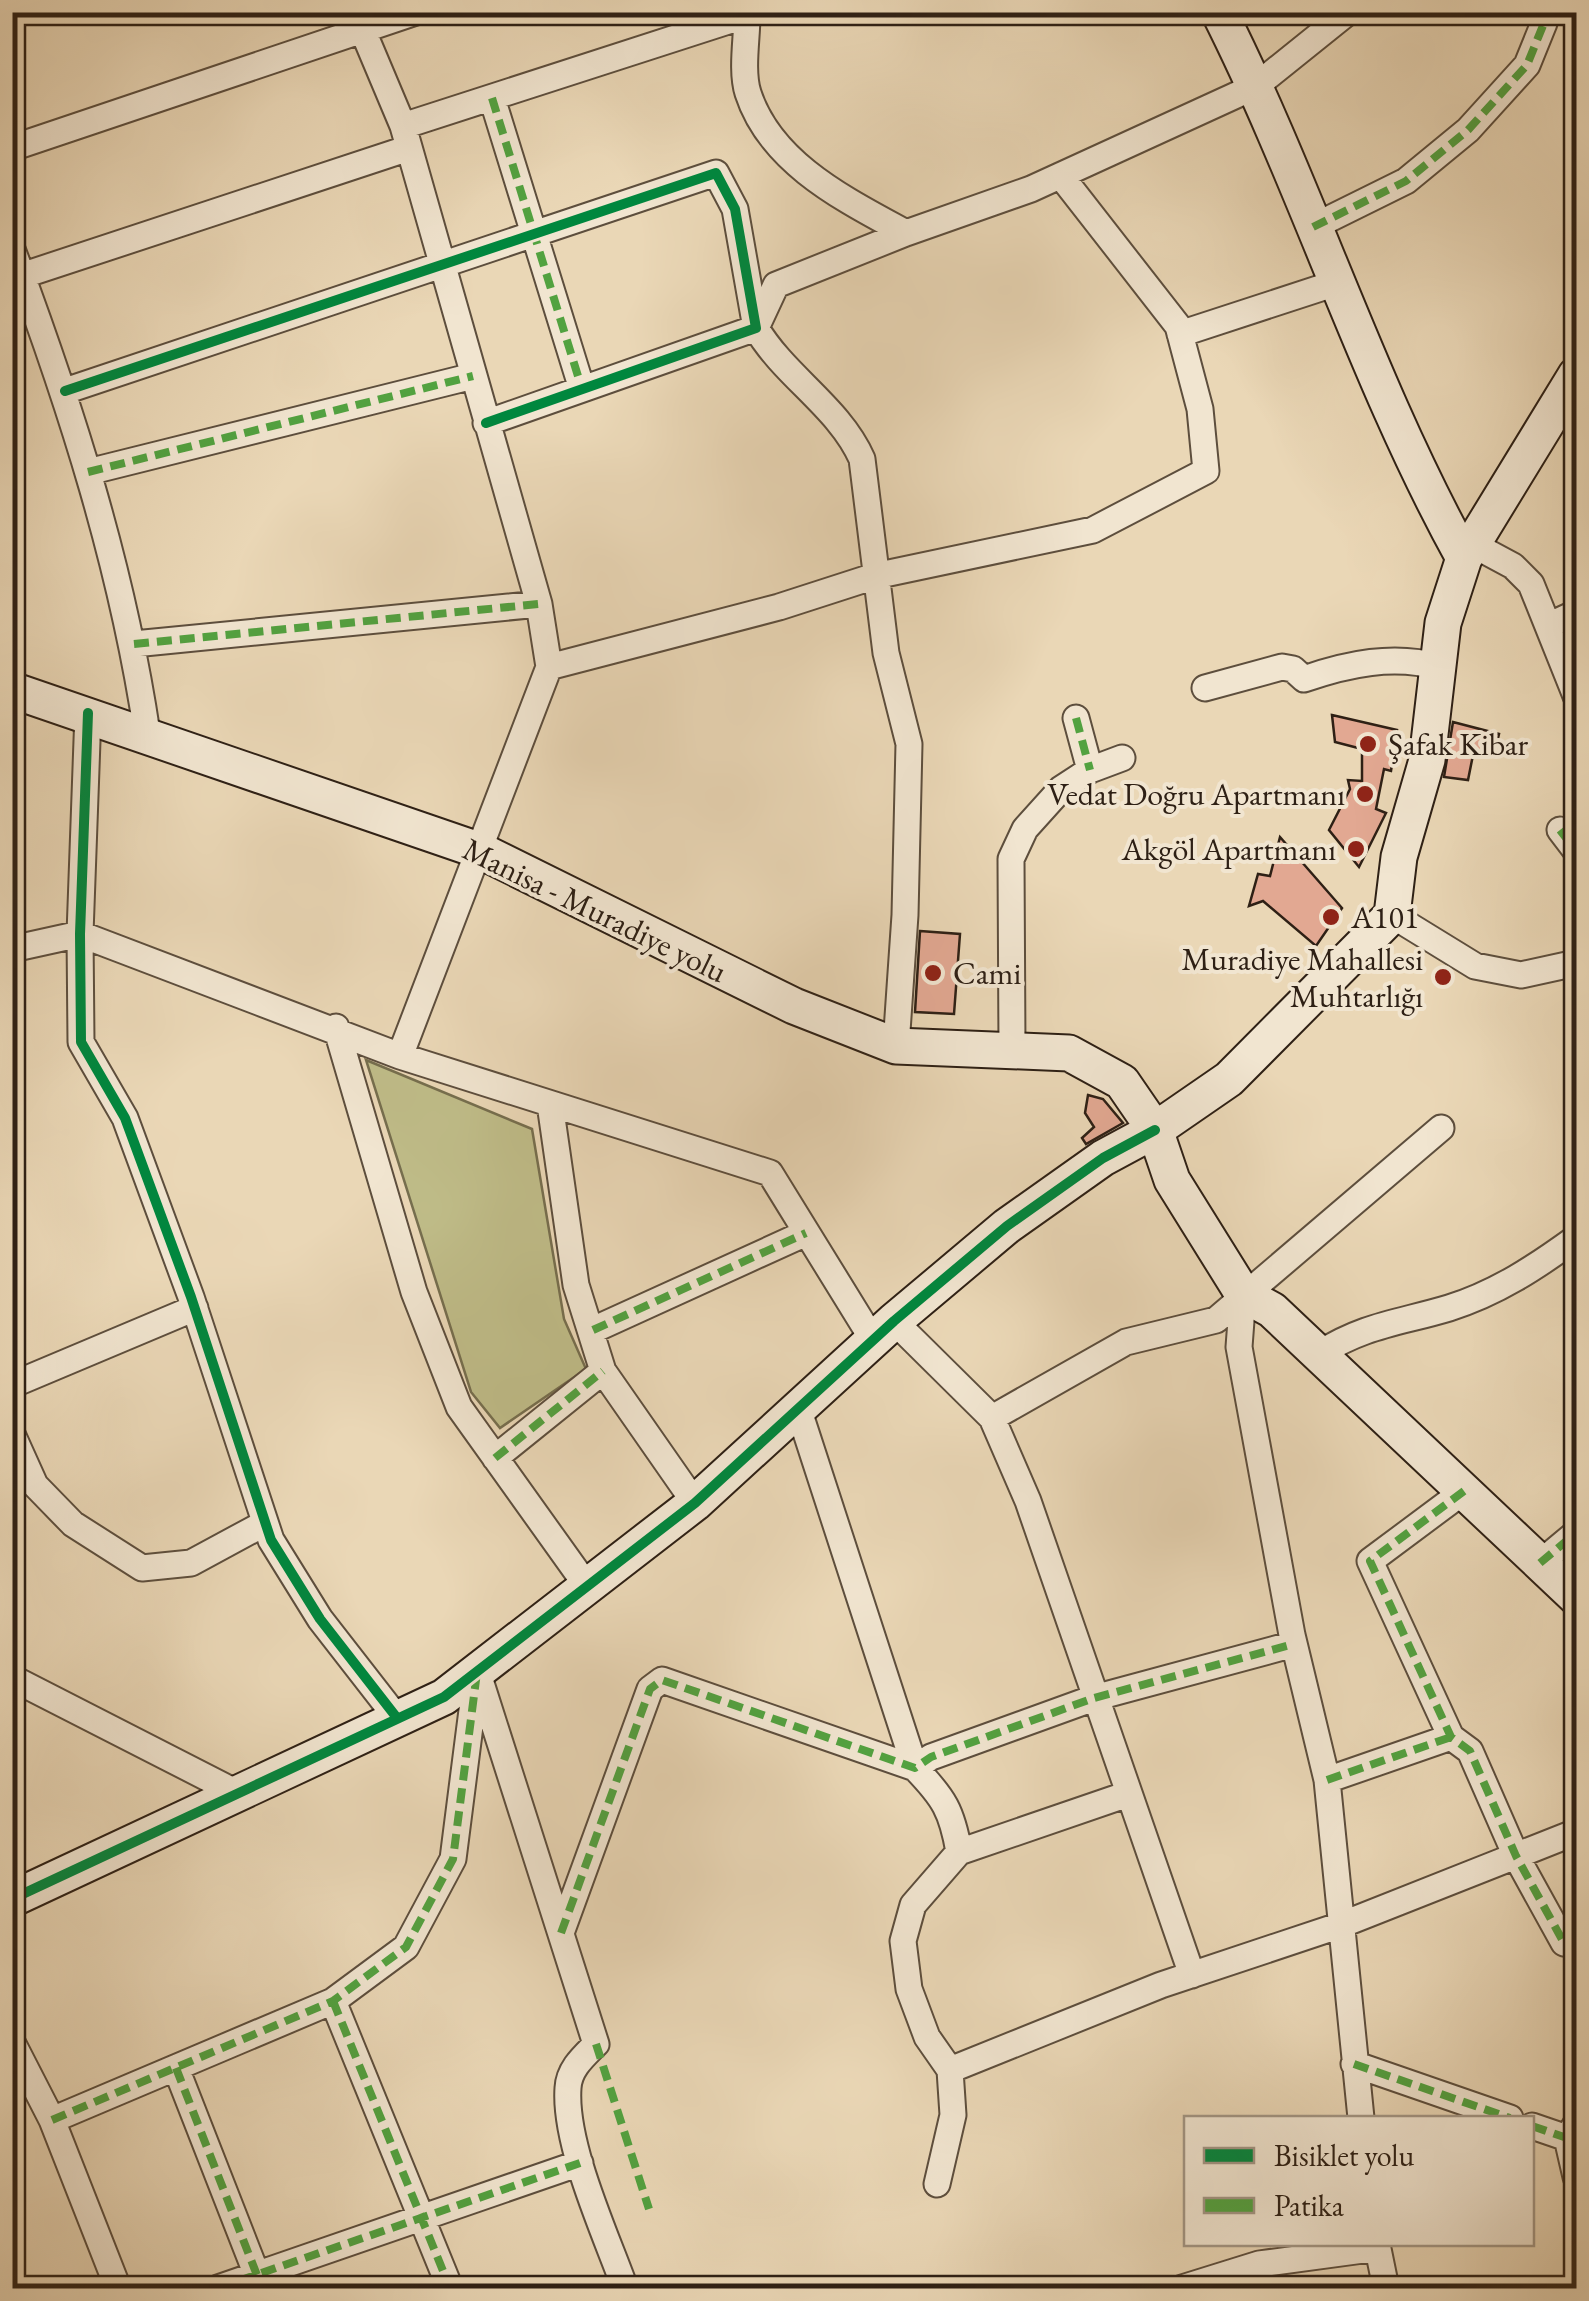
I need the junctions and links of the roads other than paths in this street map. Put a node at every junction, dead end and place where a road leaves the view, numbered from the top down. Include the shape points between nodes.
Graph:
1 (416, 12) edge
2 (1218, 12) edge
3 (1348, 12) edge
4 (751, 14) edge
5 (358, 22) edge
6 (1544, 22) dead end
7 (1256, 86) junction
8 (492, 98) junction
9 (407, 137) junction
10 (12, 148) edge
11 (1061, 176) junction
12 (1313, 227) junction
13 (906, 233) junction
14 (534, 234) junction
15 (12, 249) edge
16 (442, 266) junction
17 (18, 277) edge
18 (1336, 283) junction
19 (756, 328) junction
20 (1180, 334) junction
21 (1576, 374) edge
22 (473, 376) junction
23 (582, 389) junction
24 (65, 390) junction
25 (486, 423) junction
26 (88, 472) junction
27 (1468, 551) junction
28 (875, 576) junction
29 (539, 604) junction
30 (1576, 612) edge
31 (1550, 625) junction
32 (134, 644) junction
33 (549, 667) junction
34 (1439, 668) junction
35 (1205, 688) dead end
36 (12, 690) edge
37 (1576, 696) edge
38 (88, 713) junction
39 (1076, 718) dead end
40 (146, 733) junction
41 (1122, 758) dead end
42 (1090, 770) junction
43 (1560, 830) dead end
44 (480, 851) junction
45 (1576, 851) edge
46 (1392, 915) junction
47 (80, 934) junction
48 (12, 948) edge
49 (1576, 963) edge
50 (336, 1028) junction
51 (896, 1046) junction
52 (1012, 1048) junction
53 (400, 1056) junction
54 (550, 1104) junction
55 (1441, 1128) dead end
56 (1155, 1130) junction
57 (806, 1233) junction
58 (1576, 1238) edge
59 (1243, 1294) junction
60 (194, 1308) junction
61 (593, 1330) junction
62 (883, 1330) junction
63 (1319, 1354) junction
64 (603, 1371) junction
65 (12, 1384) edge
66 (798, 1408) junction
67 (992, 1418) junction
68 (12, 1434) edge
69 (495, 1458) junction
70 (1464, 1491) junction
71 (695, 1502) junction
72 (265, 1522) junction
73 (1576, 1533) edge
74 (1540, 1562) junction
75 (586, 1586) junction
76 (1576, 1597) edge
77 (1294, 1644) junction
78 (477, 1671) junction
79 (12, 1678) edge
80 (1094, 1698) junction
81 (397, 1718) junction
82 (1451, 1737) junction
83 (915, 1768) junction
84 (1327, 1780) junction
85 (237, 1793) junction
86 (1128, 1794) junction
87 (1576, 1832) edge
88 (959, 1852) junction
89 (1516, 1856) junction
90 (12, 1900) edge
91 (1340, 1925) junction
92 (561, 1932) junction
93 (1564, 1943) dead end
94 (1192, 1975) junction
95 (333, 2001) junction
96 (16, 2058) edge
97 (1354, 2064) junction
98 (176, 2068) junction
99 (950, 2070) junction
100 (1361, 2116) edge
101 (1504, 2116) edge
102 (52, 2120) junction
103 (1534, 2126) edge
104 (1572, 2131) edge
105 (580, 2163) junction
106 (1576, 2177) edge
107 (936, 2184) dead end
108 (421, 2218) junction
109 (1378, 2246) edge
110 (259, 2282) edge
111 (118, 2288) edge
112 (218, 2288) edge
113 (450, 2288) edge
114 (625, 2288) edge
115 (1182, 2288) edge
116 (1386, 2288) edge

1 - 5 street
2 - 7 main road
3 - 7 street
4 - 8 street
4 - 13 street via 748,92 775,138 815,182
5 - 9 street
5 - 10 street
6 - 12 street via 1527,66 1468,130 1406,181
7 - 11 street
7 - 12 main road
8 - 9 street
8 - 14 street
9 - 16 street
9 - 17 street
11 - 13 street
11 - 20 street
12 - 18 main road
13 - 19 street via 776,285
14 - 16 street
14 - 19 street via 716,172 734,209
14 - 23 street
15 - 17 street
16 - 22 street
16 - 24 street
17 - 24 street
18 - 20 street
18 - 27 main road via 1426,490
19 - 23 street
19 - 28 street via 771,353 850,434 862,459
20 - 28 street via 1200,409 1206,471 1093,530
21 - 27 main road
22 - 25 street
22 - 26 street
23 - 25 street
24 - 26 street
25 - 29 street
26 - 32 street
27 - 31 street via 1513,566 1531,584
27 - 34 main road via 1444,622
28 - 33 street
28 - 51 street via 909,744
29 - 32 street
29 - 33 street
30 - 31 street
31 - 37 street
32 - 40 street
33 - 44 street
34 - 35 street via 1414,660 1346,664 1304,678 1282,667
34 - 46 main road
36 - 38 main road, Manisa - Muradiye yolu
38 - 40 main road, Manisa - Muradiye yolu
38 - 47 street
39 - 42 street
40 - 44 main road, Manisa - Muradiye yolu
41 - 42 street
42 - 52 street via 1041,809 1010,859
43 - 45 street
44 - 51 main road, Manisa - Muradiye yolu via 794,1006
44 - 53 street
46 - 49 street via 1475,966 1521,976
46 - 56 main road via 1229,1079
47 - 48 street
47 - 50 street
47 - 60 street via 81,1042 125,1118
50 - 53 street
50 - 69 street via 414,1292 459,1408
51 - 52 main road, Manisa - Muradiye yolu
52 - 56 main road, Manisa - Muradiye yolu via 1069,1053 1122,1082
53 - 54 street
54 - 57 street via 770,1173
54 - 61 street via 576,1285
55 - 59 street
56 - 59 main road, Manisa - Muradiye yolu via 1172,1180
56 - 62 main road via 1006,1226
57 - 61 street
57 - 62 street
58 - 63 street via 1521,1278 1450,1308 1352,1332
59 - 63 main road via 1272,1310
59 - 67 street via 1216,1320 1126,1342
59 - 77 street via 1238,1347
60 - 65 street
60 - 72 street
61 - 64 street
62 - 66 main road
62 - 67 street
63 - 70 main road
64 - 69 street
64 - 71 street
66 - 71 main road
66 - 83 street
67 - 80 street via 1028,1501
68 - 72 street via 48,1498 74,1524 142,1568 192,1562
69 - 75 street
70 - 74 main road
70 - 82 street via 1370,1561
71 - 75 main road
72 - 81 street via 320,1619
73 - 74 street
74 - 76 main road
75 - 78 main road
77 - 80 street
77 - 84 street
78 - 81 main road via 444,1697
78 - 92 street
78 - 95 street via 453,1858 406,1947
79 - 85 street
80 - 83 street via 931,1756
80 - 86 street
81 - 85 main road
82 - 84 street
82 - 89 street via 1470,1750
83 - 88 street via 954,1817
83 - 92 street via 662,1680 650,1690
84 - 91 street
85 - 90 main road
86 - 88 street
86 - 94 street
87 - 89 street
88 - 99 street via 914,1905 903,1940 909,1989 927,2037
89 - 91 street
89 - 93 street
91 - 94 street
91 - 97 street
92 - 105 street via 596,2044 575,2065 568,2088
94 - 99 street
95 - 98 street
95 - 108 street
96 - 102 street
97 - 100 street
97 - 101 street
98 - 102 street
98 - 110 street
99 - 107 street via 953,2115
102 - 111 street
103 - 104 street
104 - 106 street
105 - 108 street
105 - 114 street
108 - 110 street
108 - 113 street
109 - 115 street via 1260,2264
109 - 116 street
110 - 112 street

